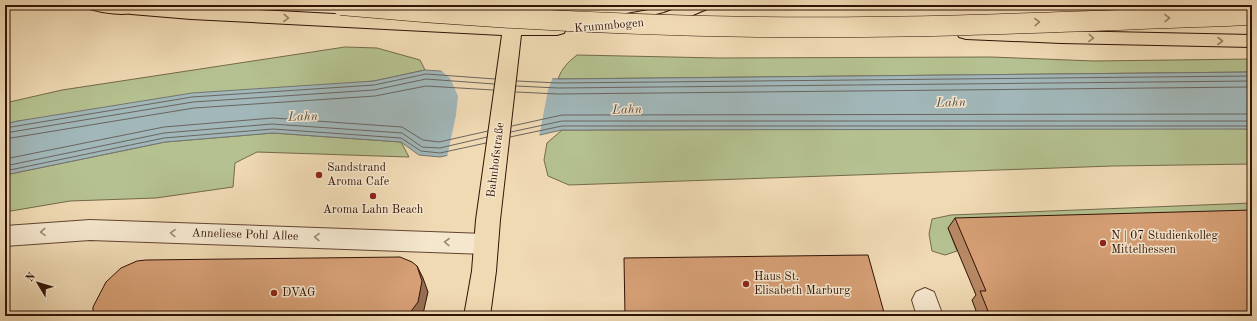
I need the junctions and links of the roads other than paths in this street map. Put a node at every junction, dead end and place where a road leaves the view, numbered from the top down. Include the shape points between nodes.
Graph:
1 (96, 5) edge
2 (341, 5) edge
3 (518, 5) edge
4 (642, 5) edge
5 (701, 5) edge
6 (128, 7) edge
7 (1252, 15) edge
8 (669, 18) junction
9 (512, 33) junction
10 (1252, 41) edge
11 (487, 232) junction
12 (5, 236) edge
13 (477, 316) edge

1 - 6 main road, Krummbogen
2 -> 7 main road, bridge via 523,19 688,26 921,26
3 - 4 main road, Krummbogen via 621,8
3 - 9 main road, Bahnhofstraße
5 - 8 main road, Krummbogen
6 -> 9 main road, Krummbogen
8 - 9 main road, Krummbogen via 638,25
8 -> 10 main road via 1154,40
9 - 11 main road, Bahnhofstraße
11 -> 12 street, Anneliese Pohl Allee via 90,230
11 - 13 main road, Bahnhofstraße

